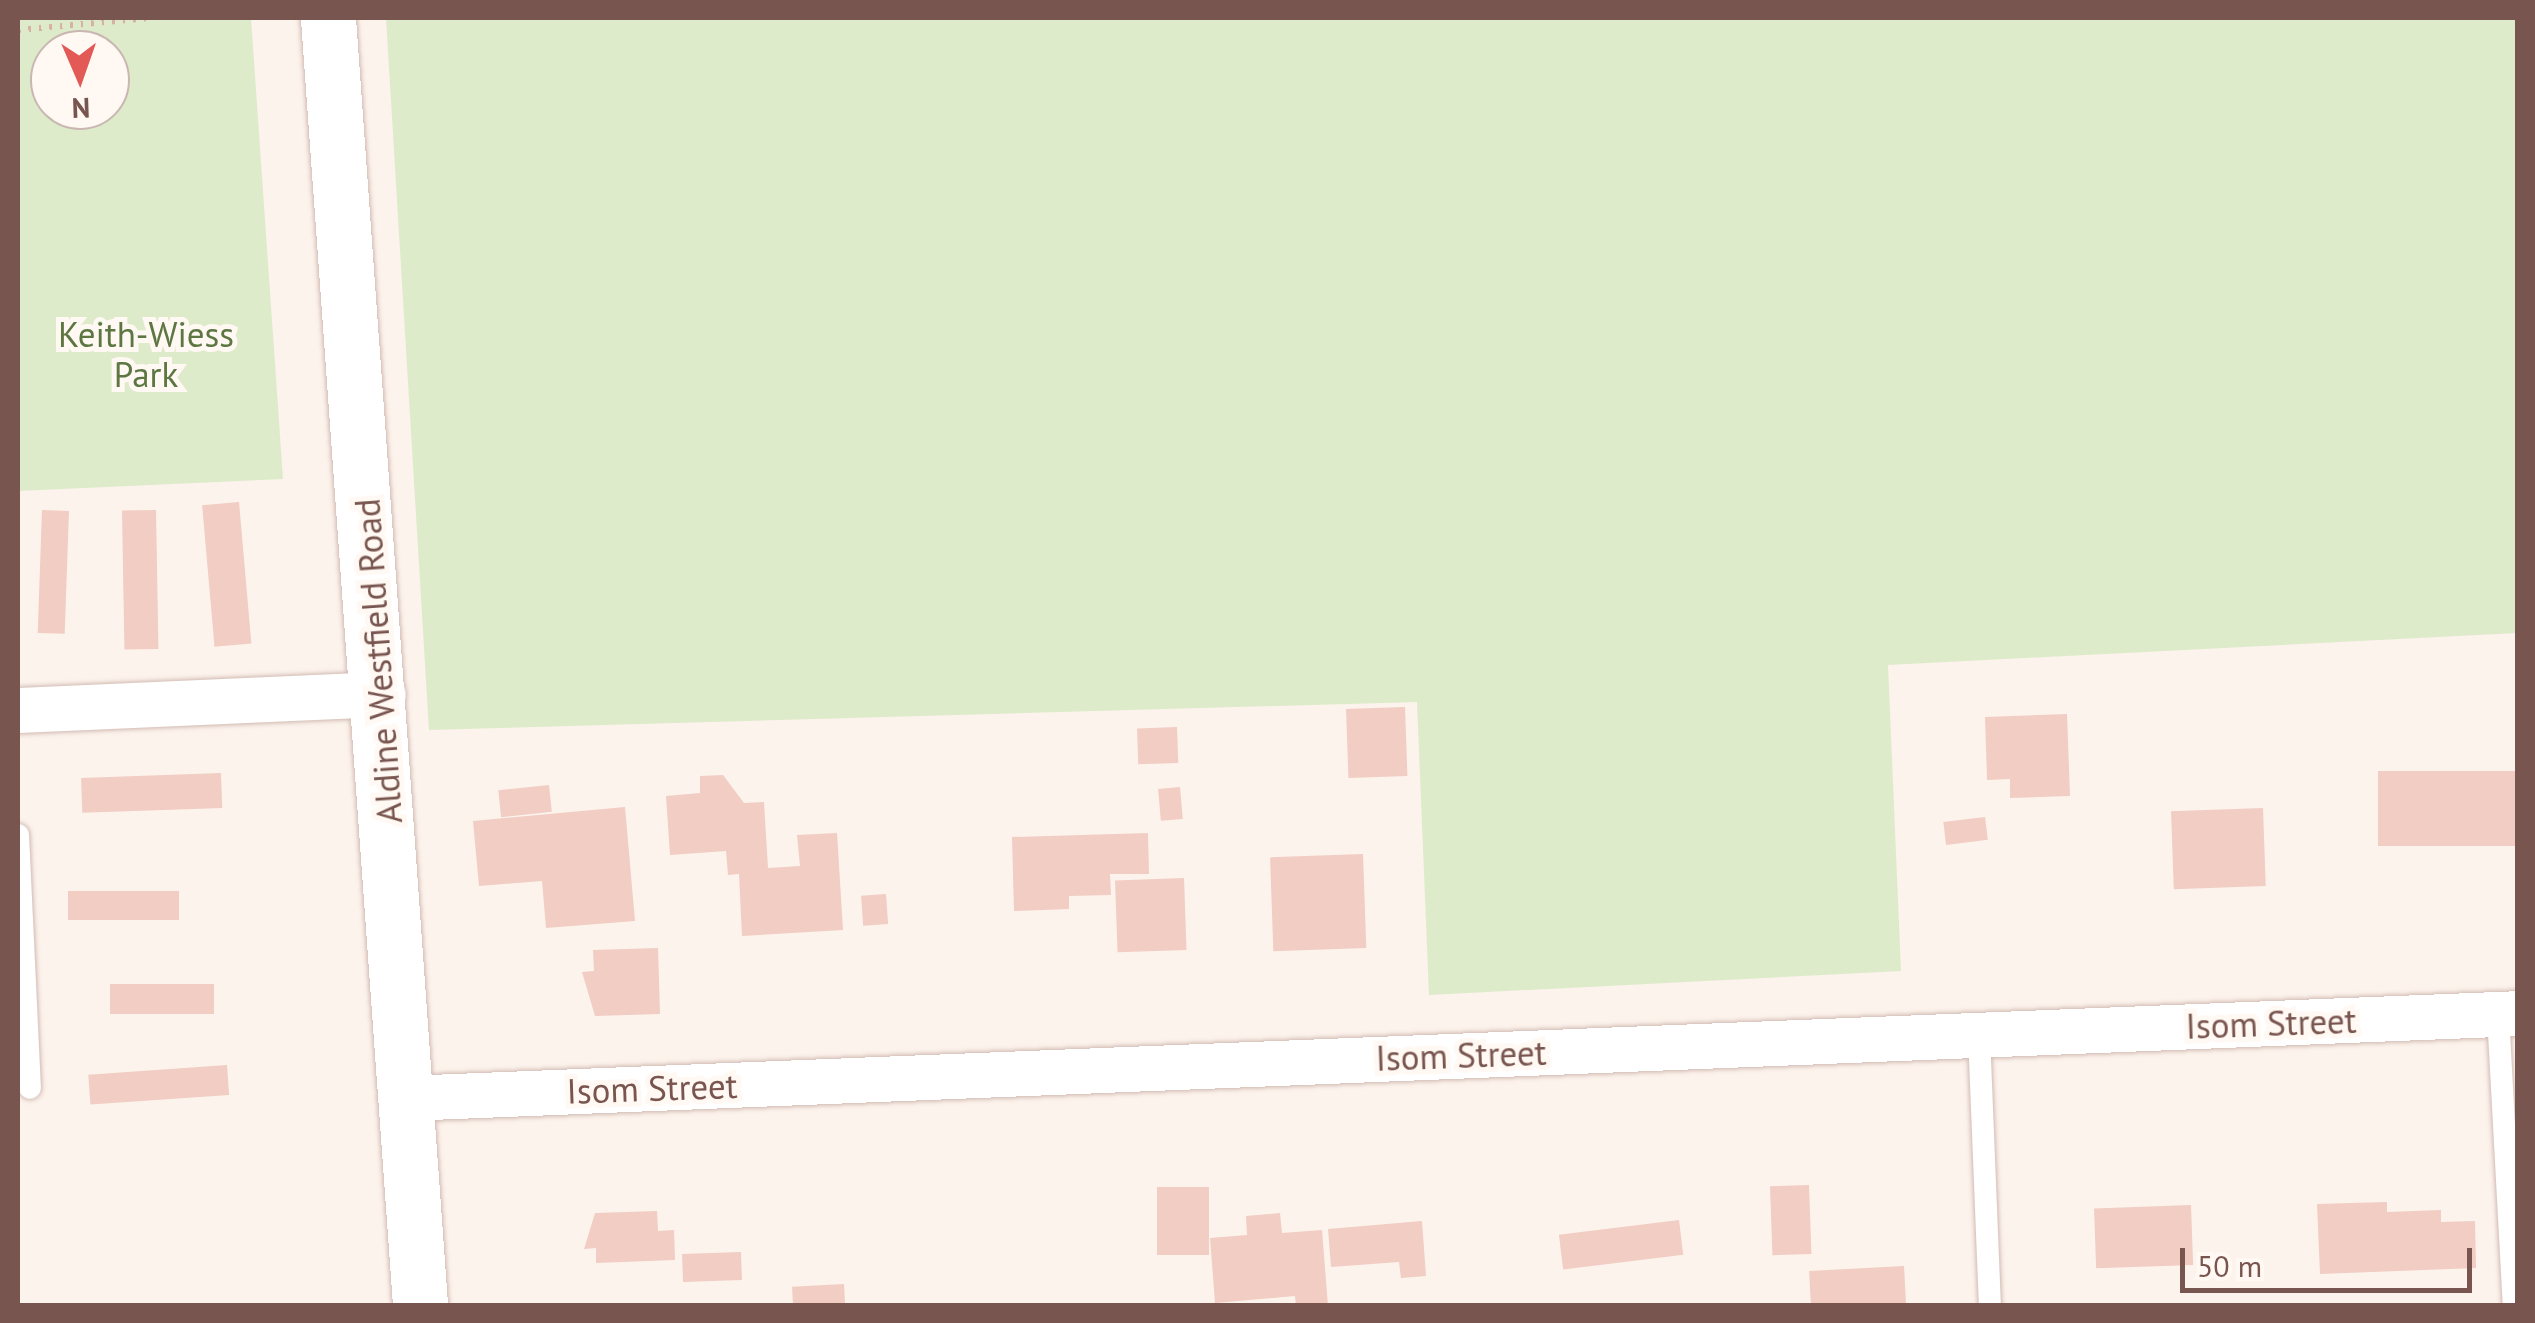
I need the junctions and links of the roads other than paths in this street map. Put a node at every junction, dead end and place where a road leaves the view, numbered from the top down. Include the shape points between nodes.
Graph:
1 (328, 18) edge
2 (383, 694) junction
3 (18, 710) edge
4 (18, 835) edge
5 (2508, 1013) edge
6 (1979, 1034) junction
7 (30, 1088) dead end
8 (405, 1098) junction
9 (420, 1306) edge
10 (1990, 1306) edge
11 (2514, 1306) edge

1 - 2 main road, Aldine Westfield Road
2 - 3 street
2 - 8 main road, Aldine Westfield Road
4 - 7 lane
5 - 6 street, Isom Street
5 - 11 lane
6 - 8 street, Isom Street
6 - 10 lane
8 - 9 main road, Aldine Westfield Road

